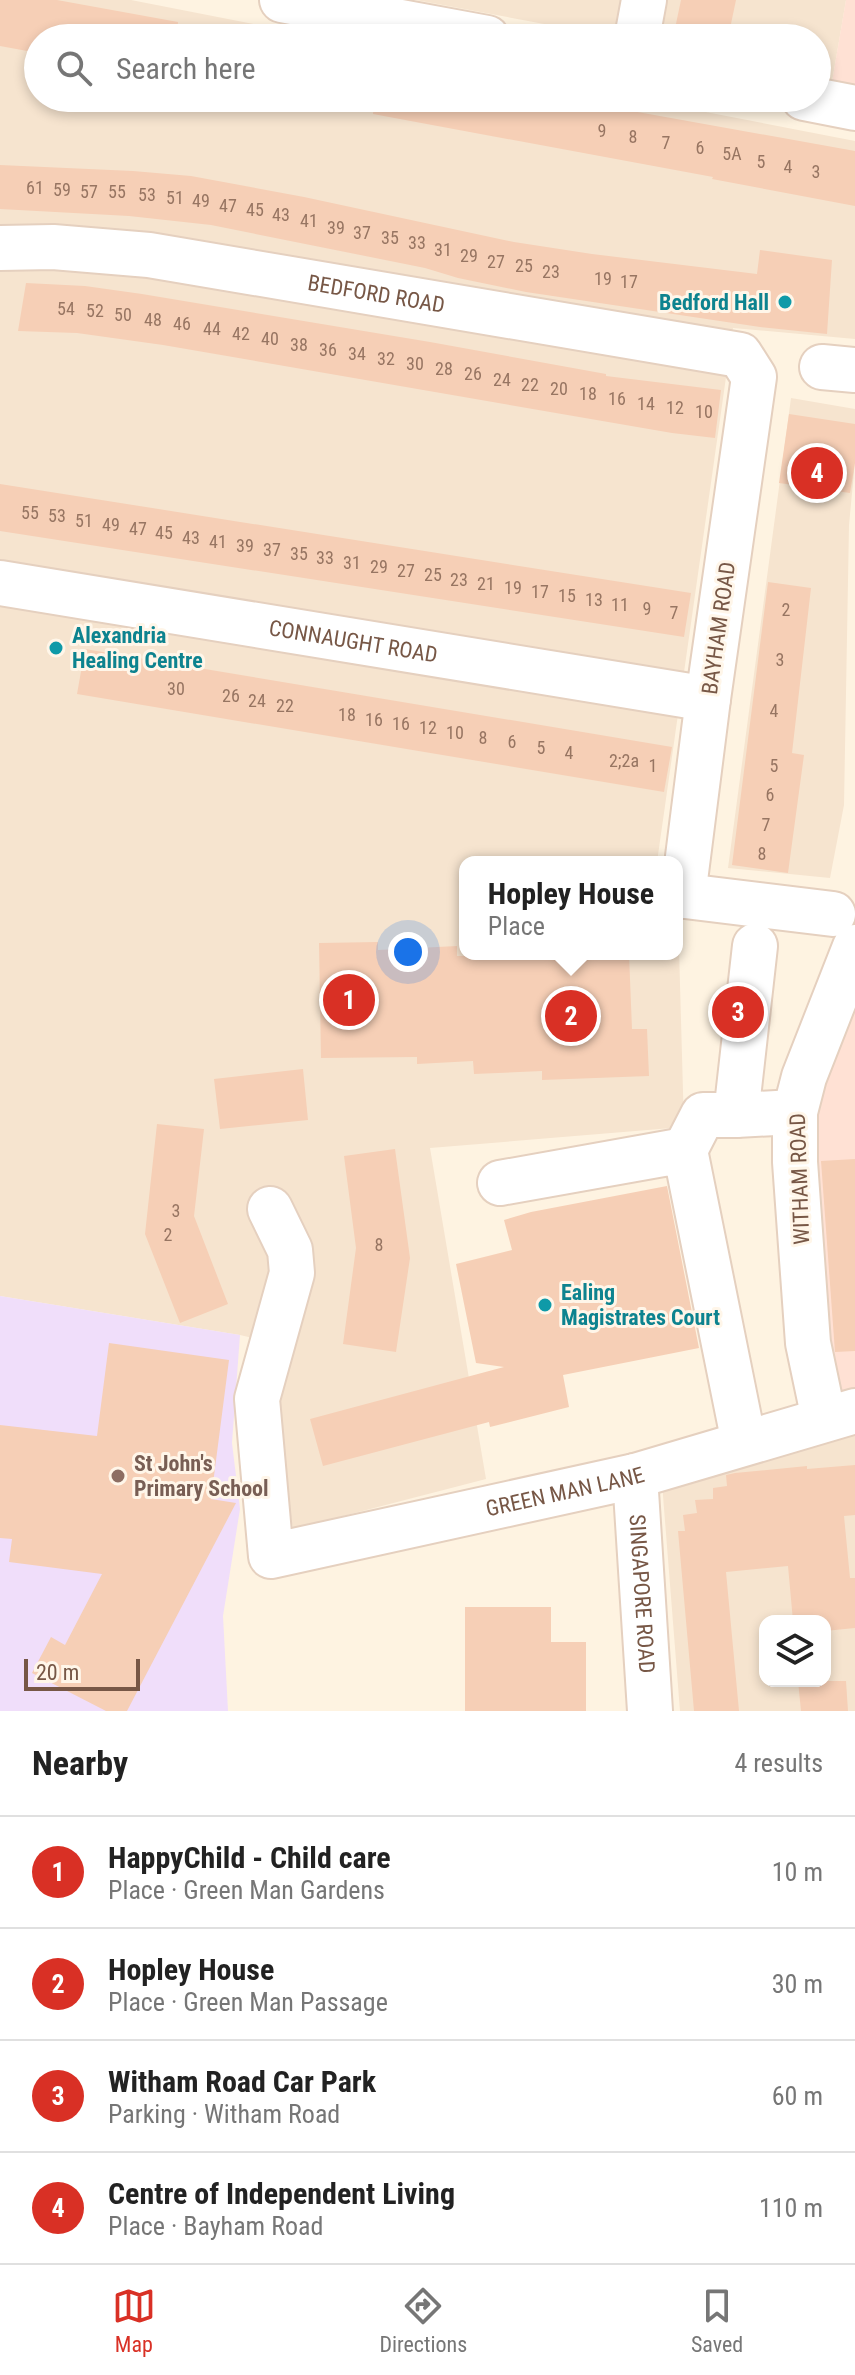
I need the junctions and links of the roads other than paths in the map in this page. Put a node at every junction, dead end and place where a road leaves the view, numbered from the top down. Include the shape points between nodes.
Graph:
1 (282, 0) edge
2 (644, 0) edge
3 (448, 15) edge
4 (640, 24) edge
5 (831, 103) edge
6 (855, 108) edge
7 (0, 248) edge
8 (747, 363) joint
9 (0, 583) edge
10 (708, 699) junction
11 (693, 897) edge
12 (844, 931) edge
13 (755, 946) dead end
14 (795, 1112) junction
15 (736, 1115) junction
16 (685, 1150) junction
17 (500, 1183) dead end
18 (270, 1209) dead end
19 (840, 1415) edge
20 (744, 1443) junction
21 (635, 1476) junction
22 (650, 1711) edge

1 - 3 street
2 - 4 street
5 - 6 street
7 - 8 street, BEDFORD ROAD via 149,255 740,355
8 - 10 street, BAYHAM ROAD via 754,377
9 - 10 street, CONNAUGHT ROAD
10 - 11 street, BAYHAM ROAD
11 - 12 street
12 - 14 street, WITHAM ROAD
13 - 15 street
14 - 15 street
14 - 19 street, WITHAM ROAD via 808,1343
15 - 16 street via 703,1115
16 - 17 street
16 - 20 street
18 - 21 street, GREEN MAN LANE via 290,1250 292,1273 257,1399 271,1556
19 - 20 street, GREEN MAN LANE
20 - 21 street, GREEN MAN LANE
21 - 22 street, SINGAPORE ROAD

